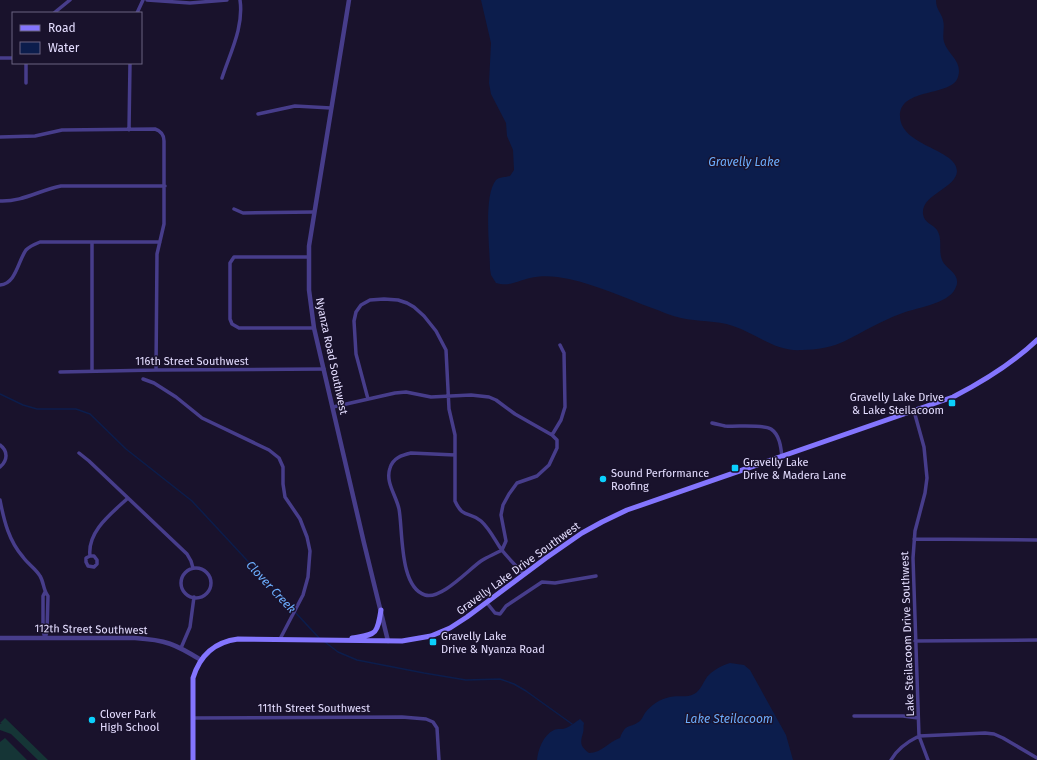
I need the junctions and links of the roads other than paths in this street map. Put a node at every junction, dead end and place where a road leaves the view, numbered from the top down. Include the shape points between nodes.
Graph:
1 (70, 0) edge
2 (144, 0) edge
3 (147, 0) edge
4 (227, 0) edge
5 (240, 0) edge
6 (349, 0) edge
7 (55, 12) edge
8 (138, 12) edge
9 (0, 58) edge
10 (12, 58) edge
11 (26, 64) edge
12 (130, 64) edge
13 (222, 78) dead end
14 (26, 82) dead end
15 (331, 108) junction
16 (258, 114) dead end
17 (129, 130) junction
18 (0, 136) edge
19 (165, 186) junction
20 (0, 202) edge
21 (234, 209) dead end
22 (314, 212) junction
23 (160, 242) junction
24 (92, 243) junction
25 (308, 257) junction
26 (0, 285) edge
27 (314, 328) junction
28 (1037, 340) edge
29 (560, 345) dead end
30 (324, 369) junction
31 (156, 370) junction
32 (92, 371) junction
33 (60, 372) dead end
34 (143, 379) dead end
35 (448, 396) junction
36 (368, 399) junction
37 (333, 407) junction
38 (914, 411) junction
39 (712, 423) dead end
40 (552, 435) junction
41 (0, 445) edge
42 (79, 454) dead end
43 (455, 455) junction
44 (782, 457) junction
45 (0, 467) edge
46 (128, 498) junction
47 (0, 500) edge
48 (914, 539) junction
49 (1037, 540) edge
50 (502, 550) junction
51 (90, 556) dead end
52 (193, 568) junction
53 (524, 574) junction
54 (596, 576) dead end
55 (194, 597) junction
56 (487, 603) junction
57 (381, 610) junction
58 (0, 638) edge
59 (45, 638) junction
60 (280, 639) junction
61 (1037, 640) edge
62 (339, 641) junction
63 (388, 641) junction
64 (915, 641) junction
65 (181, 648) junction
66 (201, 660) junction
67 (854, 716) dead end
68 (193, 718) junction
69 (918, 718) junction
70 (920, 736) junction
71 (1037, 758) edge
72 (193, 760) edge
73 (439, 760) edge
74 (891, 760) edge
75 (928, 760) edge

1 - 7 street
2 - 8 street
3 - 4 street via 190,3
5 - 13 street via 237,34
6 - 15 street, Nyanza Road Southwest
9 - 10 street
11 - 14 street
12 - 17 street
15 - 16 street via 295,106
15 - 22 street, Nyanza Road Southwest
17 - 18 street via 62,130 35,136
17 - 19 street via 155,129 163,134
19 - 20 street via 61,186 18,200
19 - 23 street via 164,224
21 - 22 street via 243,213
22 - 25 street, Nyanza Road Southwest
23 - 24 street
23 - 31 street via 157,254
24 - 26 street via 40,242 31,246 26,250 10,281
24 - 32 street
25 - 27 street, Nyanza Road Southwest
25 - 27 street via 237,256 232,259 230,319 234,326 239,328
27 - 30 street, Nyanza Road Southwest
28 - 38 main road, Gravelly Lake Drive Southwest via 995,374 953,397
29 - 40 street via 564,354 565,407
30 - 31 street, 116th Street Southwest
30 - 37 street, Nyanza Road Southwest
31 - 32 street, 116th Street Southwest
32 - 33 street, 116th Street Southwest
34 - 60 street via 176,397 202,418 270,450 279,458 286,497 300,519 310,547 308,577 298,606
35 - 36 street via 430,397 406,392
35 - 36 street via 446,350 436,331 424,316 409,304 398,300 377,299 362,304 357,309 354,321 355,350
35 - 40 street via 489,397
35 - 43 street via 455,431
36 - 37 street
37 - 57 street, Nyanza Road Southwest
38 - 44 main road, Gravelly Lake Drive Southwest
38 - 48 street, Lake Steilacoom Drive Southwest via 924,447 927,478
39 - 44 street via 772,429 778,437
40 - 50 street via 558,444 549,465 536,476 517,484 503,505 501,515 506,541
41 - 45 street via 6,456 4,464
42 - 46 street
43 - 50 street via 455,501 458,508 482,523
43 - 50 street via 404,454 390,468 389,481 399,513 407,572 413,585 426,596 440,593 481,561
44 - 53 main road, Gravelly Lake Drive Southwest via 633,508 582,533
46 - 51 street via 93,535
46 - 52 street via 187,554
47 - 59 street via 12,542 40,575 44,585
48 - 49 street
48 - 64 street, Lake Steilacoom Drive Southwest
50 - 53 street
52 - 55 street via 186,571 181,584 185,593
52 - 55 street via 205,571 211,584 203,596
53 - 56 main road, Gravelly Lake Drive Southwest
54 - 56 street via 555,583 542,582 506,606 500,614 495,613
55 - 65 street via 190,627
56 - 63 main road, Gravelly Lake Drive Southwest via 441,633 414,640
57 - 62 main road via 374,633
57 - 63 street, Nyanza Road Southwest
58 - 59 street, 112th Street Southwest
59 - 65 street, 112th Street Southwest via 152,639 169,642
60 - 62 main road, Gravelly Lake Drive Southwest
60 - 66 main road, Gravelly Lake Drive Southwest via 228,640 212,648
61 - 64 street
62 - 63 main road, Gravelly Lake Drive Southwest
64 - 69 street, Lake Steilacoom Drive Southwest
65 - 66 street, 112th Street Southwest
66 - 68 main road, Gravelly Lake Drive Southwest via 193,678
67 - 69 street
68 - 72 main road, Gravelly Lake Drive Southwest
68 - 73 street, 111th Street Southwest via 426,719 432,721 437,728
69 - 70 street, Lake Steilacoom Drive Southwest
70 - 71 street via 994,734
70 - 74 street via 898,750
70 - 75 street, Lake Steilacoom Drive Southwest

